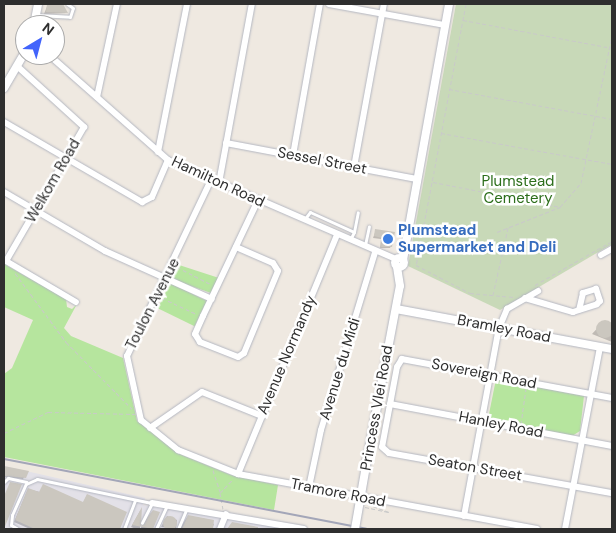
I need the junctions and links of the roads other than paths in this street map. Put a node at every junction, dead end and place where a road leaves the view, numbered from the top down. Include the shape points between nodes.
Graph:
1 (38, 4) edge
2 (67, 4) edge
3 (117, 4) edge
4 (187, 4) edge
5 (252, 4) edge
6 (320, 4) edge
7 (328, 4) edge
8 (384, 4) edge
9 (449, 4) edge
10 (382, 14) junction
11 (36, 15) edge
12 (65, 18) edge
13 (445, 25) junction
14 (60, 65) edge
15 (17, 66) joint
16 (4, 88) edge
17 (97, 98) junction
18 (4, 122) edge
19 (226, 143) junction
20 (158, 152) junction
21 (293, 155) junction
22 (66, 158) junction
23 (168, 160) junction
24 (354, 167) junction
25 (417, 179) junction
26 (212, 180) junction
27 (219, 183) junction
28 (4, 192) edge
29 (258, 200) junction
30 (36, 210) junction
31 (358, 212) dead end
32 (303, 220) junction
33 (369, 226) dead end
34 (354, 232) junction
35 (337, 236) junction
36 (350, 241) junction
37 (236, 247) junction
38 (364, 247) junction
39 (612, 249) edge
40 (375, 252) junction
41 (601, 255) dead end
42 (6, 257) edge
43 (399, 262) junction
44 (165, 280) junction
45 (538, 291) dead end
46 (524, 295) junction
47 (212, 298) junction
48 (76, 302) dead end
49 (396, 309) junction
50 (579, 310) dead end
51 (499, 328) junction
52 (600, 347) junction
53 (612, 349) edge
54 (490, 376) junction
55 (590, 394) junction
56 (612, 398) edge
57 (390, 404) junction
58 (262, 416) junction
59 (483, 422) junction
60 (150, 428) junction
61 (582, 440) junction
62 (612, 446) edge
63 (474, 468) junction
64 (238, 474) junction
65 (4, 482) edge
66 (27, 482) junction
67 (574, 486) junction
68 (309, 487) junction
69 (612, 493) edge
70 (135, 500) junction
71 (152, 503) junction
72 (167, 505) junction
73 (188, 507) junction
74 (226, 514) junction
75 (464, 516) junction
76 (142, 523) dead end
77 (18, 529) edge
78 (124, 529) edge
79 (156, 529) edge
80 (178, 529) edge
81 (220, 529) edge
82 (304, 529) edge
83 (355, 529) edge
84 (537, 529) edge
85 (565, 529) edge

1 - 11 street
2 - 12 lane via 74,9 70,18
3 - 17 street
4 - 20 street
5 - 19 street
6 - 21 street
7 - 10 street
8 - 10 street
9 - 13 street, Princess Vlei Road
10 - 13 street
10 - 24 street
13 - 25 street, Princess Vlei Road
14 - 17 street, Hamilton Road
15 - 16 street
15 - 22 street, Welkom Road via 83,124
17 - 20 street, Hamilton Road
18 - 22 street
19 - 21 street, Sessel Street
19 - 27 street
20 - 23 street, Hamilton Road
21 - 24 street, Sessel Street
22 - 23 street via 145,202 154,193
22 - 30 street, Welkom Road
23 - 26 street, Hamilton Road
24 - 25 street, Sessel Street
25 - 43 street, Princess Vlei Road via 408,233
26 - 27 street, Hamilton Road
26 - 44 street, Toulon Avenue
27 - 29 street, Hamilton Road
28 - 30 street
29 - 32 street, Hamilton Road
29 - 37 street
30 - 42 street, Welkom Road
30 - 44 street
31 - 34 lane
32 - 34 lane via 310,212
32 - 35 street, Hamilton Road
33 - 38 lane
34 - 36 lane
35 - 36 street, Hamilton Road
35 - 58 street, Avenue Normandy
36 - 38 street, Hamilton Road
37 - 47 street
37 - 47 street via 273,263 278,271 243,354 234,356 198,341 195,334
38 - 40 street, Hamilton Road
39 - 41 street
40 - 43 street, Hamilton Road
40 - 68 street, Avenue du Midi via 321,430
42 - 48 street via 13,265
43 - 49 street, Princess Vlei Road via 400,286
44 - 47 street
44 - 60 street, Toulon Avenue via 126,357 138,414
45 - 46 street
46 - 50 street via 572,312
46 - 51 street via 505,310
49 - 51 street, Bramley Road
49 - 83 street, Princess Vlei Road, bridge
51 - 52 street, Bramley Road
51 - 54 street
52 - 53 street, Bramley Road
52 - 55 street
54 - 55 street, Sovereign Road
54 - 57 street, Sovereign Road via 402,359
54 - 59 street
55 - 56 street, Sovereign Road
55 - 61 street
57 - 59 street, Hanley Road
57 - 63 street, Seaton Street via 383,444 386,452
58 - 60 street via 202,392
58 - 64 street, Avenue Normandy
59 - 61 street, Hanley Road
59 - 63 street
60 - 64 street, Tramore Road via 178,450
61 - 62 street, Hanley Road
61 - 67 street
63 - 67 street, Seaton Street
63 - 75 street
64 - 68 street, Tramore Road
65 - 66 lane via 7,478
66 - 70 lane via 37,479
66 - 77 lane via 11,519
67 - 69 street, Seaton Street
67 - 85 street
68 - 75 street, Tramore Road
70 - 71 lane
70 - 78 lane
71 - 72 street
71 - 76 lane
72 - 73 street
72 - 79 lane
73 - 74 street
73 - 80 lane
74 - 81 street
74 - 82 street
75 - 84 street, Tramore Road

